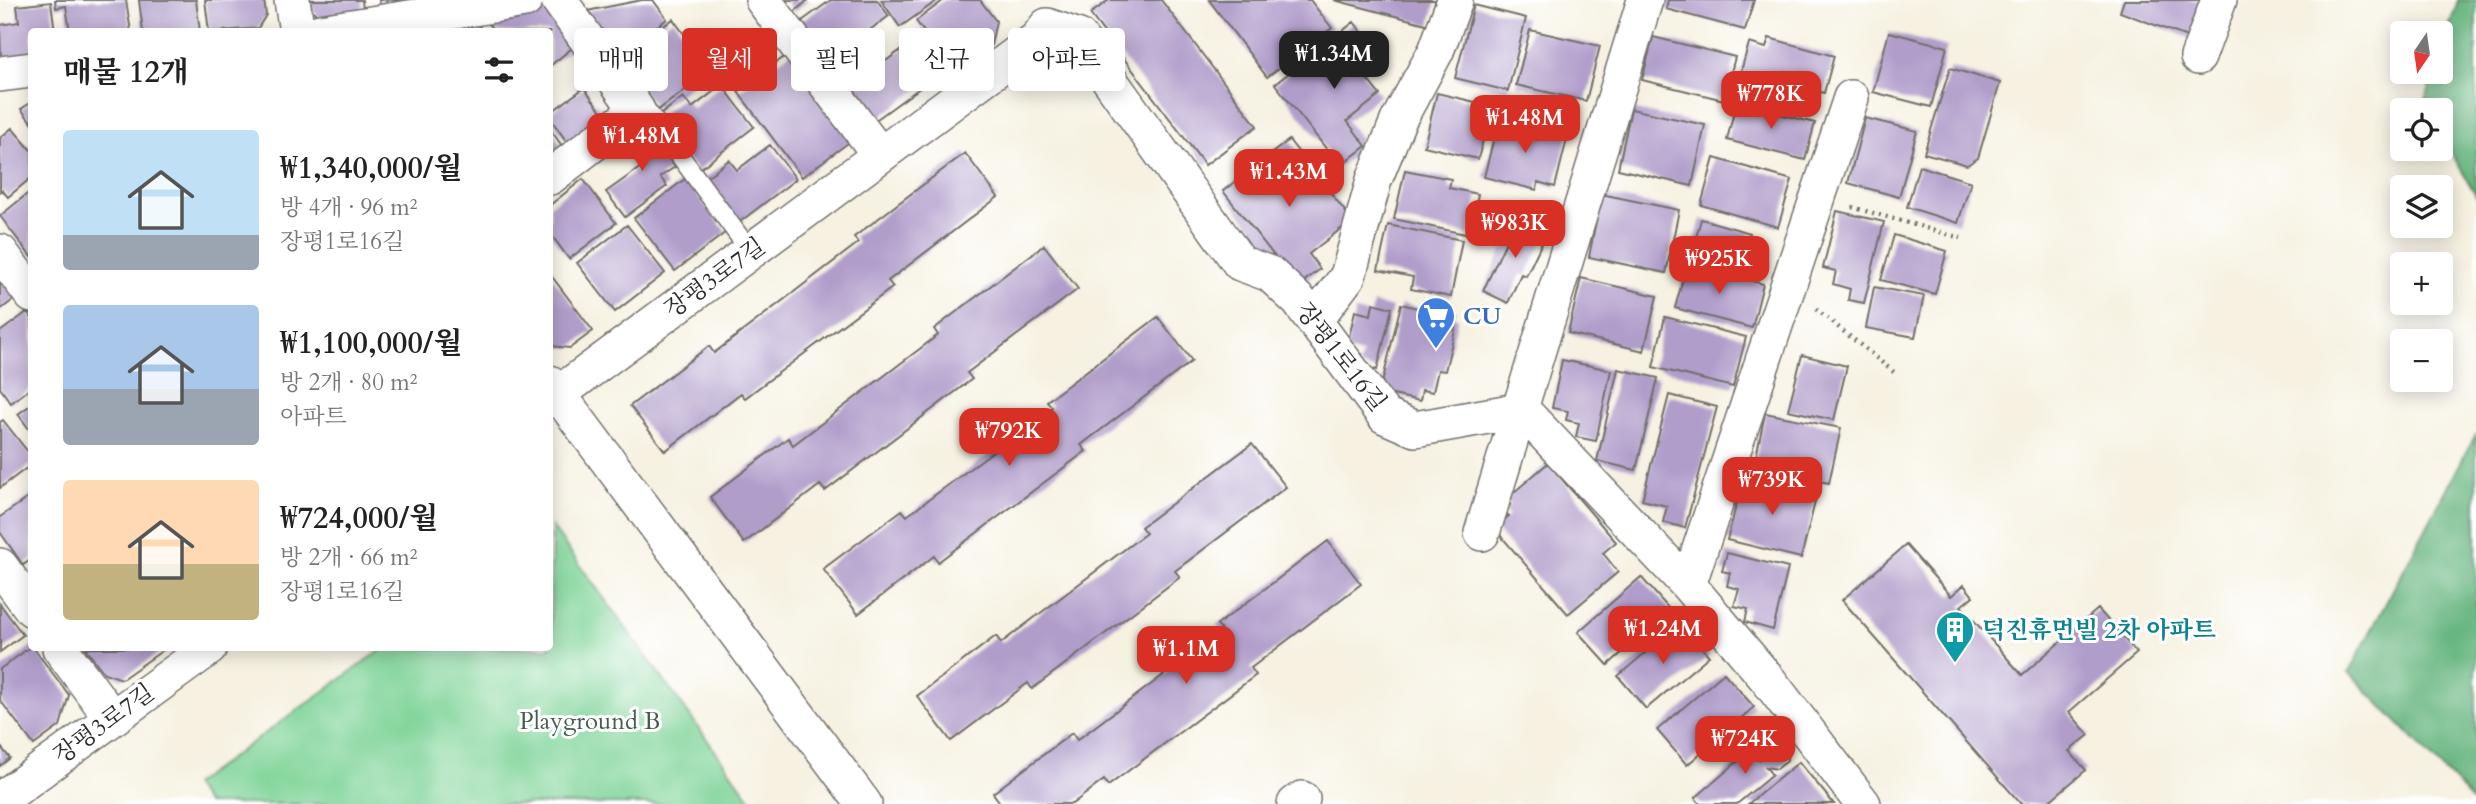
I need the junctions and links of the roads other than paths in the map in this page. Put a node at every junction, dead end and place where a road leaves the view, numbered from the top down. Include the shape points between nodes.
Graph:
1 (292, 0) edge
2 (525, 0) edge
3 (559, 0) edge
4 (763, 0) edge
5 (1455, 0) edge
6 (1645, 0) edge
7 (2219, 0) edge
8 (1041, 13) edge
9 (296, 28) edge
10 (346, 28) edge
11 (2198, 57) dead end
12 (28, 70) edge
13 (0, 74) edge
14 (1851, 98) dead end
15 (637, 110) junction
16 (880, 155) junction
17 (553, 175) edge
18 (750, 251) junction
19 (0, 252) edge
20 (28, 290) edge
21 (1314, 321) junction
22 (553, 391) edge
23 (553, 393) edge
24 (1522, 410) junction
25 (1482, 533) dead end
26 (0, 566) edge
27 (1688, 585) junction
28 (28, 604) edge
29 (62, 651) edge
30 (205, 651) edge
31 (112, 718) junction
32 (0, 800) edge
33 (864, 804) edge
34 (1863, 804) edge

1 - 9 street
2 - 10 street
3 - 15 street
4 - 16 street
5 - 21 street via 1436,51 1398,121 1374,180 1348,276
6 - 24 street
7 - 11 street
8 - 16 street, 장평3로7길 via 1037,39
8 - 21 street, 장평1로16길 via 1079,37 1240,263 1270,274
12 - 13 street
14 - 27 street
15 - 17 street
15 - 18 lane via 647,111
16 - 18 street, 장평3로7길
18 - 22 street, 장평3로7길
19 - 20 street
21 - 24 street, 장평1로16길 via 1385,416 1415,429
23 - 33 street
24 - 25 street
24 - 27 street
26 - 28 street
27 - 34 street
29 - 31 street
30 - 31 street, 장평3로7길
31 - 32 street, 장평3로7길

